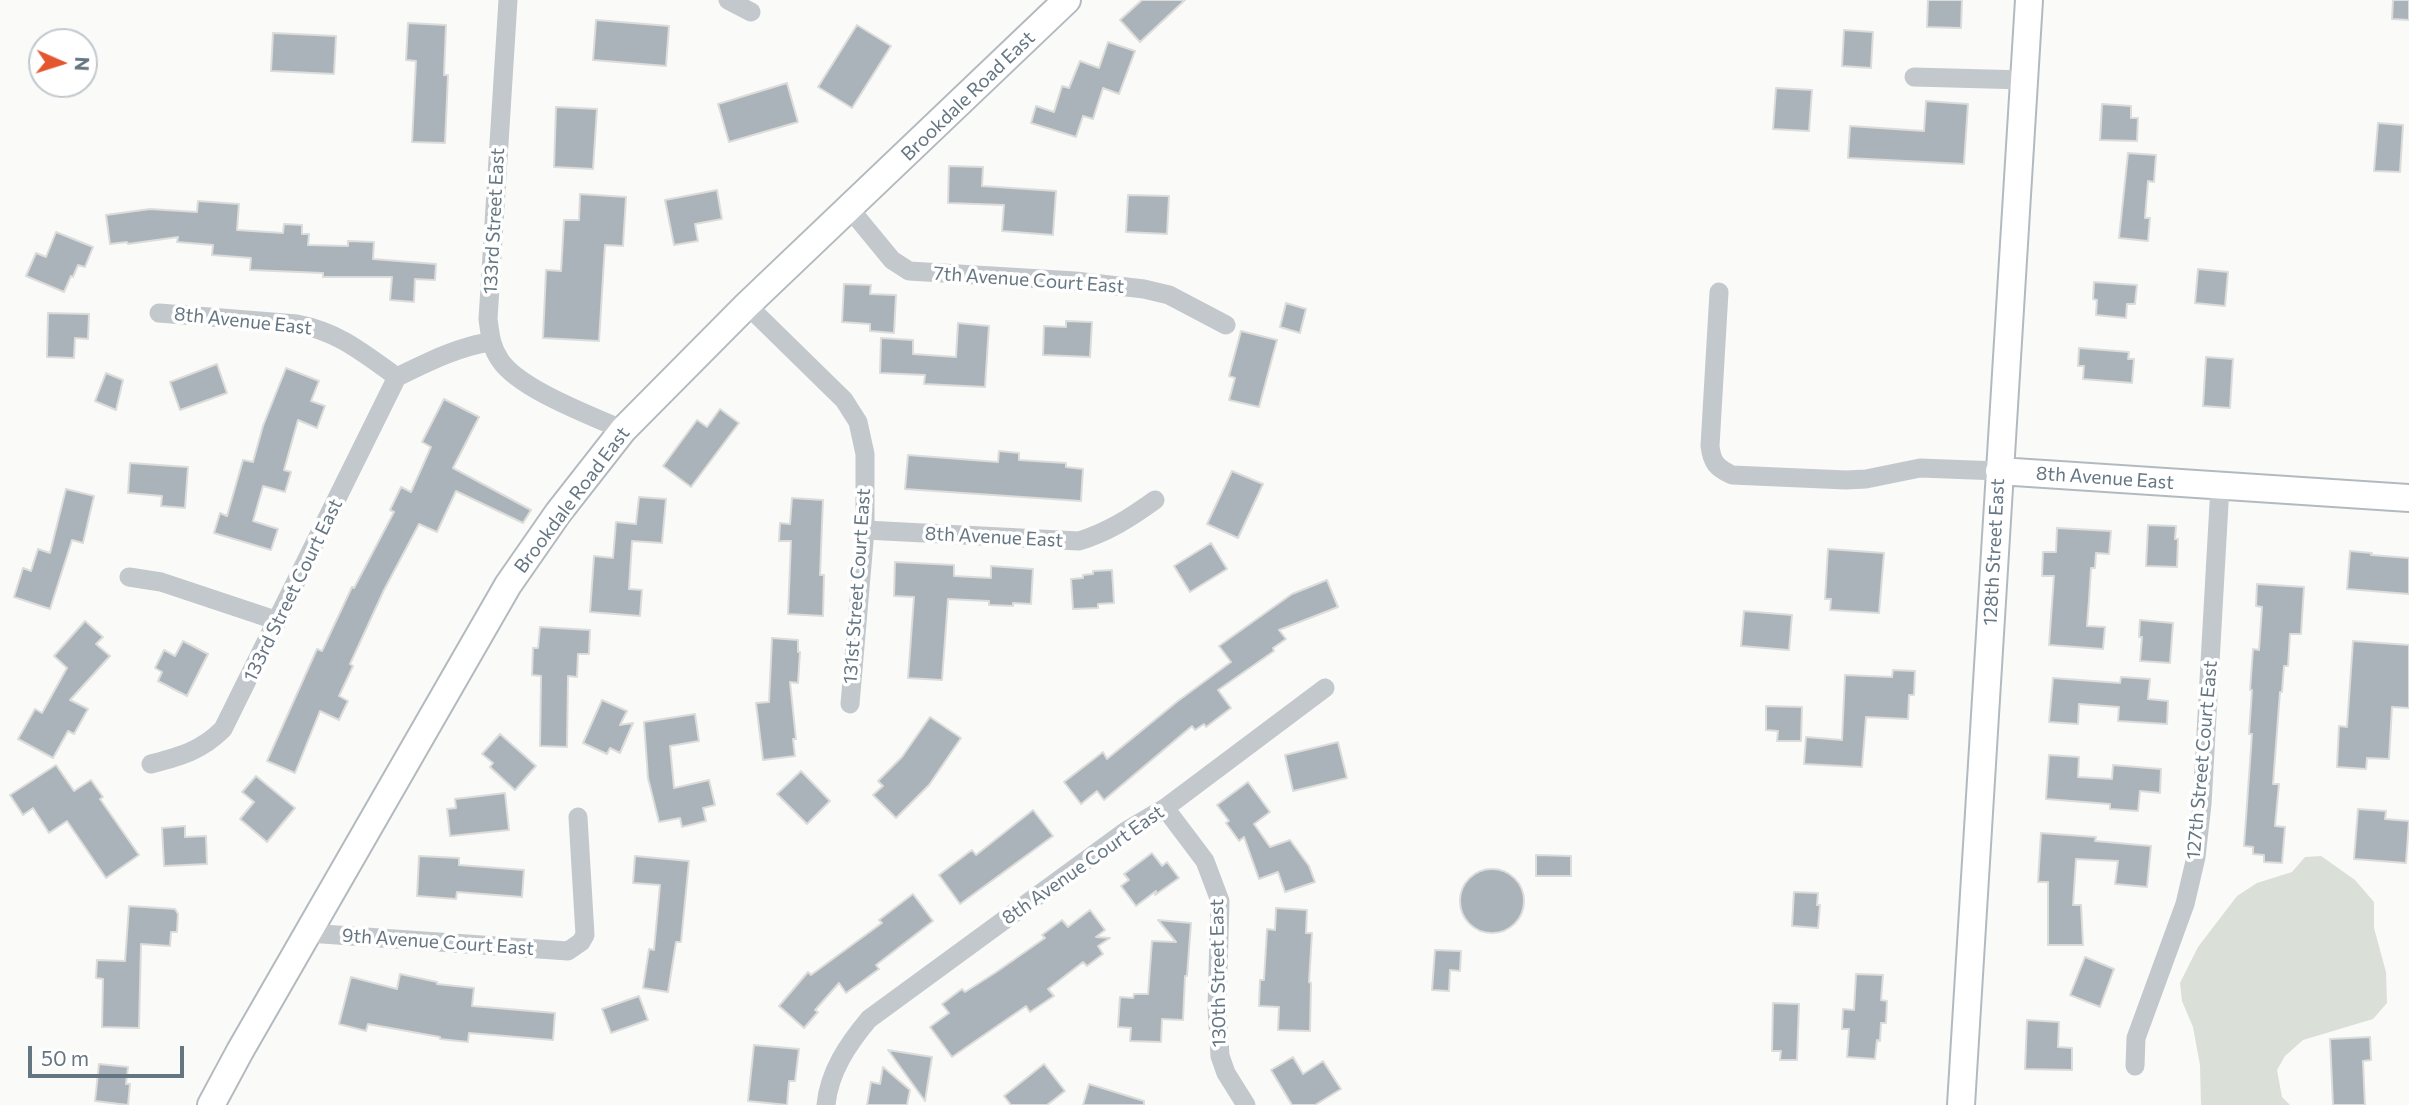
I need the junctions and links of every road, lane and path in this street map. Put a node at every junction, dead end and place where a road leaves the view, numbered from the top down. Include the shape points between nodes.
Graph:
1 (508, 0) edge
2 (728, 0) edge
3 (1067, 0) edge
4 (2029, 0) edge
5 (751, 12) dead end
6 (1914, 77) dead end
7 (2025, 80) junction
8 (850, 209) junction
9 (1719, 292) dead end
10 (747, 305) junction
11 (159, 313) dead end
12 (1226, 325) dead end
13 (491, 342) junction
14 (397, 377) junction
15 (623, 430) junction
16 (1999, 471) junction
17 (2220, 486) junction
18 (2409, 498) edge
19 (1155, 500) dead end
20 (865, 530) junction
21 (129, 577) dead end
22 (278, 621) junction
23 (1325, 688) dead end
24 (850, 704) dead end
25 (151, 764) dead end
26 (1165, 808) junction
27 (578, 817) dead end
28 (308, 933) junction
29 (2135, 1066) dead end
30 (211, 1105) edge
31 (826, 1105) edge
32 (1246, 1105) edge
33 (1961, 1105) edge

1 - 13 street, 133rd Street East via 488,319
2 - 5 street
3 - 8 street, Brookdale Road East
4 - 7 street, 128th Street East
6 - 7 street
7 - 16 street, 128th Street East
8 - 10 street, Brookdale Road East
8 - 12 street, 7th Avenue Court East via 892,260 909,271 1144,289 1169,295
9 - 16 street, 8th Avenue East via 1710,446 1718,469 1732,475 1846,480 1920,468
10 - 15 street, Brookdale Road East
10 - 20 street, 131st Street Court East via 854,412 865,454
11 - 14 street, 8th Avenue East via 317,328 339,337
13 - 14 street via 450,352
13 - 15 street via 498,359 516,377
14 - 22 street, 133rd Street Court East
15 - 28 street, Brookdale Road East via 508,585
16 - 17 street, 8th Avenue East
16 - 33 street, 128th Street East
17 - 18 street, 8th Avenue East
17 - 29 street, 127th Street Court East via 2196,857 2185,904 2136,1038
19 - 20 street, 8th Avenue East via 1103,534 1079,541
20 - 24 street, 131st Street Court East
21 - 22 street
22 - 25 street, 133rd Street Court East via 223,729 190,754
23 - 26 street, 8th Avenue Court East
26 - 31 street, 8th Avenue Court East via 1126,831 869,1019 837,1065
26 - 32 street, 130th Street East via 1205,861 1220,901 1220,1056
27 - 28 street, 9th Avenue Court East via 585,935 568,951
28 - 30 street, Brookdale Road East

